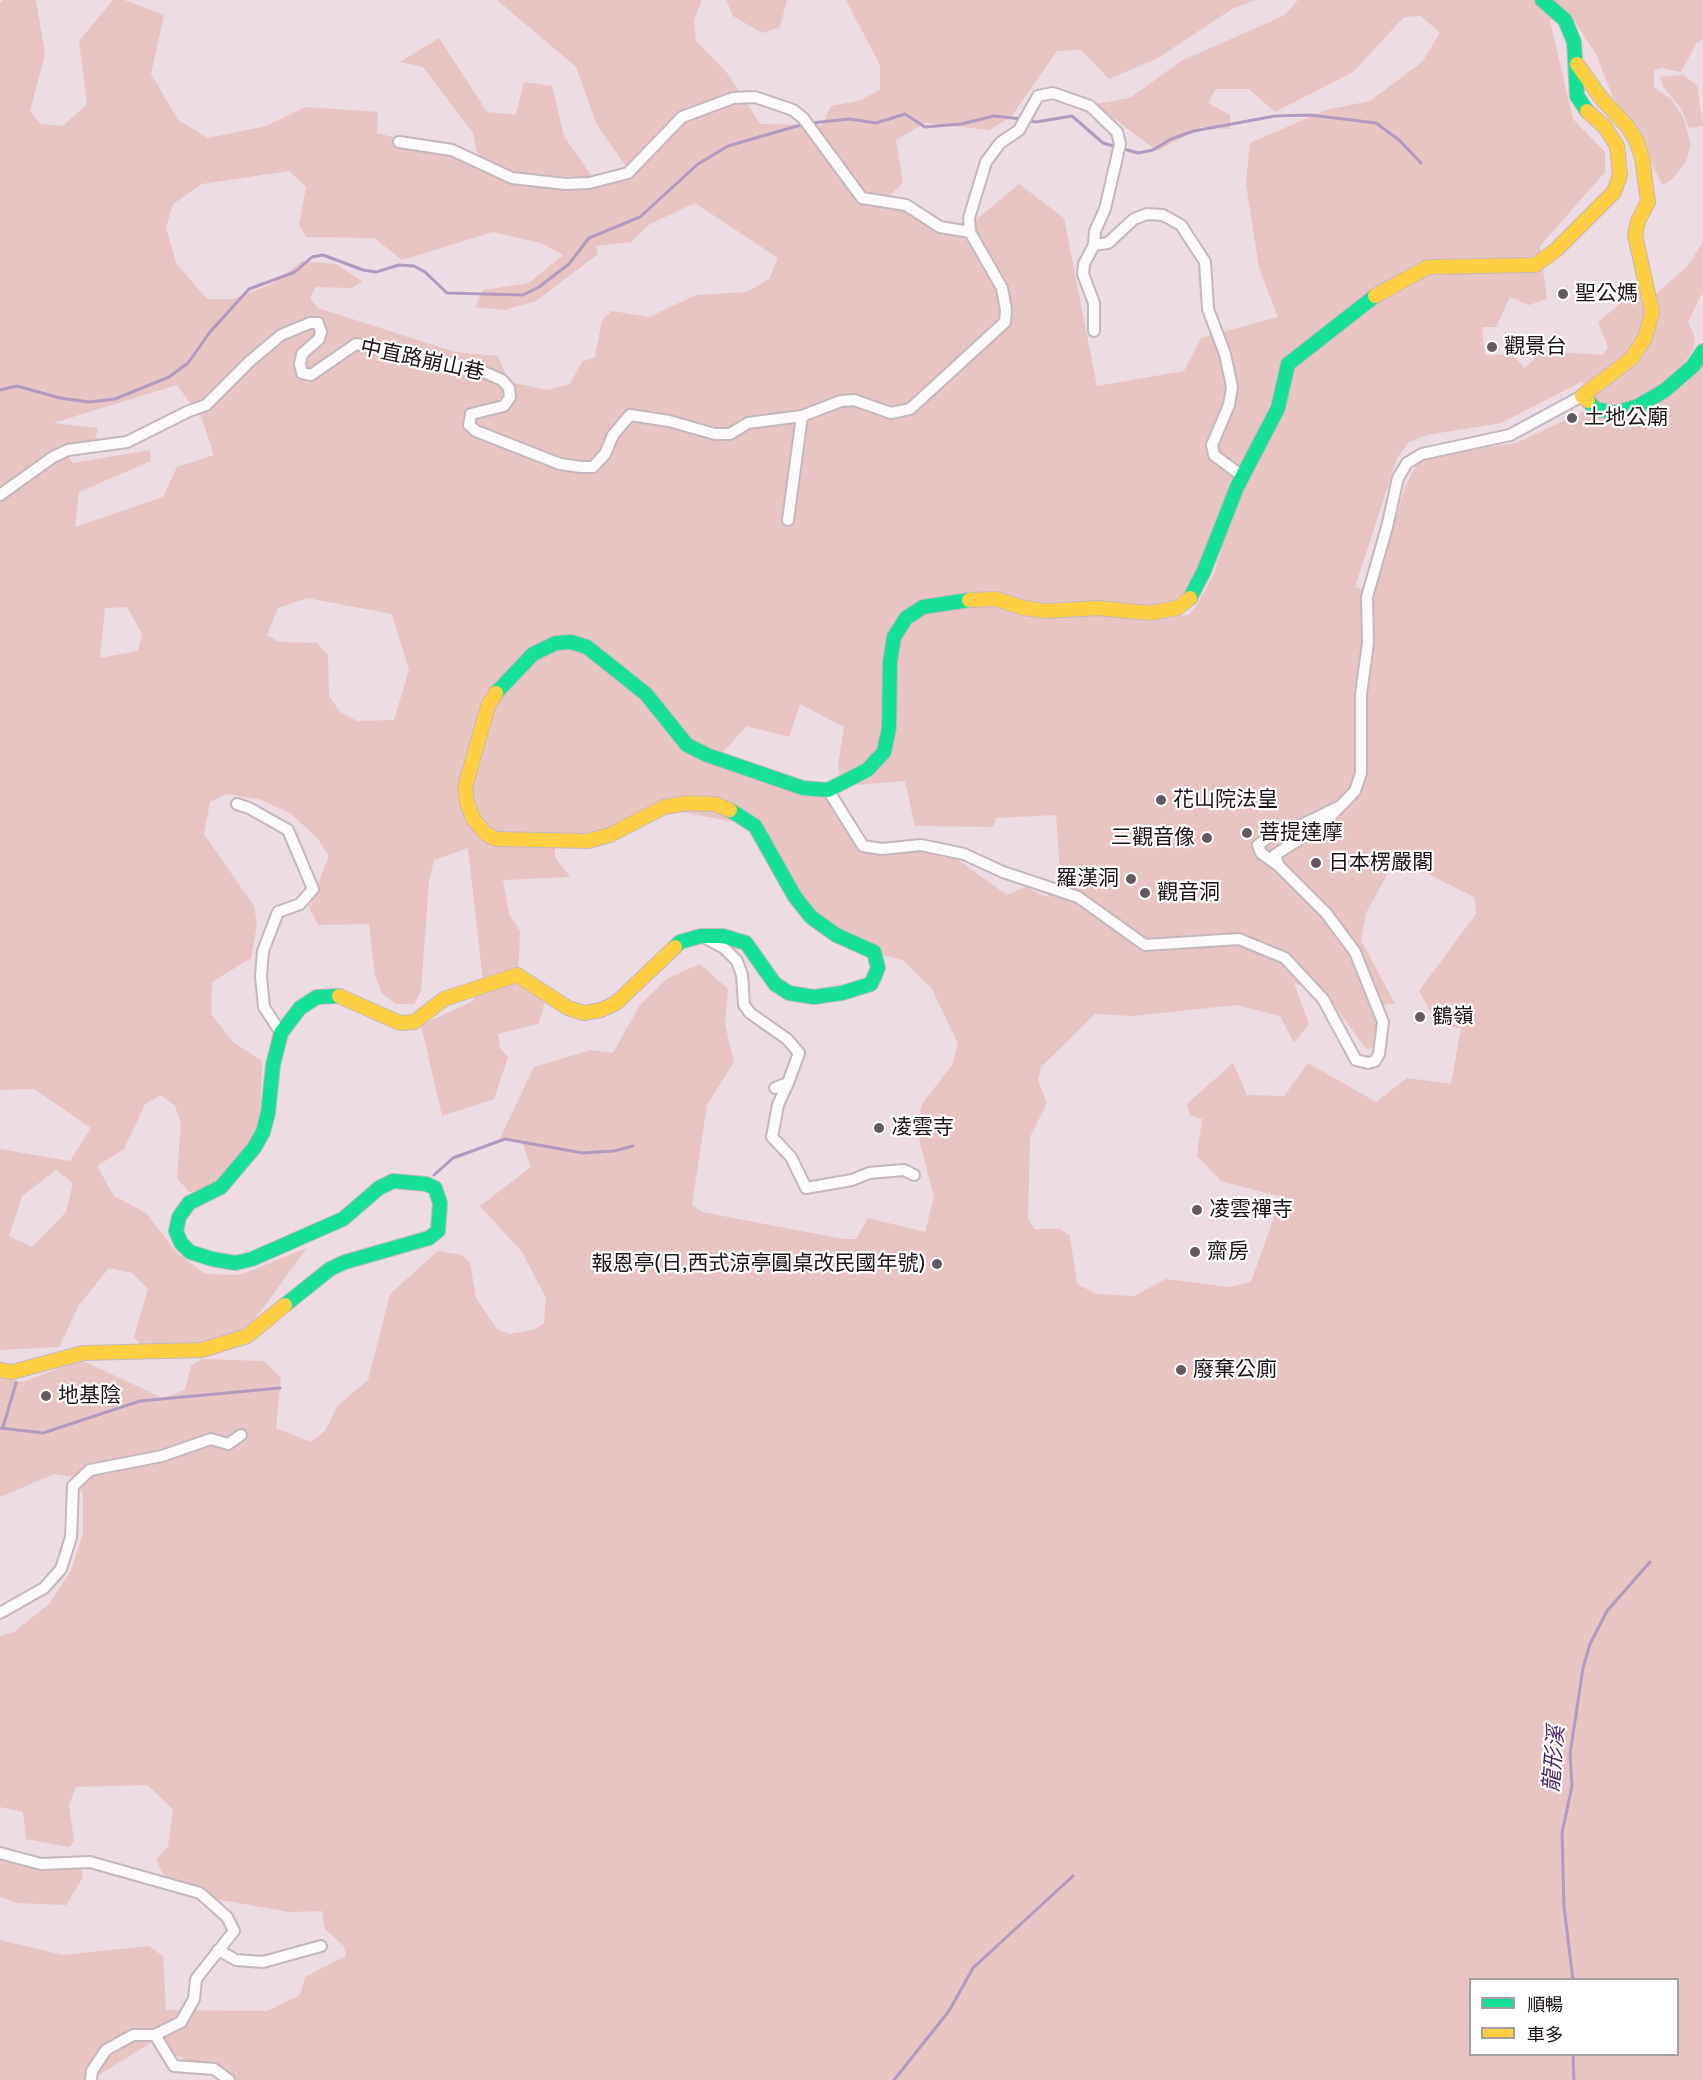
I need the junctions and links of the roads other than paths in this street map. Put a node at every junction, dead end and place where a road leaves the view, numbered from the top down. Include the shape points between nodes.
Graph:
1 (1542, 0) edge
2 (1577, 63) junction
3 (399, 142) dead end
4 (970, 232) junction
5 (1094, 245) junction
6 (1094, 331) dead end
7 (1703, 351) edge
8 (1582, 396) junction
9 (802, 416) junction
10 (1242, 476) junction
11 (0, 495) edge
12 (788, 520) dead end
13 (828, 790) junction
14 (237, 804) dead end
15 (1338, 807) junction
16 (1279, 866) junction
17 (701, 936) junction
18 (281, 1033) junction
19 (788, 1083) junction
20 (775, 1088) dead end
21 (914, 1175) dead end
22 (0, 1370) edge
23 (241, 1435) dead end
24 (0, 1613) edge
25 (0, 1852) edge
26 (321, 1946) dead end
27 (218, 1950) junction
28 (155, 2035) junction
29 (91, 2080) edge
30 (229, 2080) edge

1 - 2 street via 1564,20 1574,42
2 - 8 street via 1627,126 1642,158 1648,201 1635,234 1652,312 1645,338 1632,358
2 - 10 street via 1577,96 1617,146 1620,175 1614,192 1556,250 1535,265 1428,267 1365,302 1288,364 1278,408
3 - 4 street via 452,150 512,178 590,183 628,173 682,117 733,98 755,97 793,110 803,118 862,198 906,205 940,227
4 - 5 street via 969,218 986,162 1000,144 1019,130 1038,96 1053,93 1090,106 1117,132 1119,149
4 - 9 street, 中直路崩山巷 via 1002,288 1005,322 910,409 891,413 854,400
5 - 6 street via 1083,274 1094,303
5 - 10 street via 1108,243 1134,219 1147,214 1163,216 1181,225 1194,242 1205,262 1208,309 1225,354 1232,387 1229,405 1212,445 1214,455
7 - 8 street via 1693,366 1664,391 1638,406 1615,413 1596,409
8 - 15 street via 1510,435 1422,454 1407,463 1398,478 1367,597 1361,773 1355,791
9 - 11 street, 中直路崩山巷 via 748,423 730,434 715,434 630,415 593,467 560,464 469,425 471,414 504,406 510,397 502,380 477,369 356,344 311,375 302,373 302,354 319,339 321,332 318,323 310,323 281,335 206,405 127,442 60,454
9 - 12 street
10 - 13 street via 1204,571 1191,597 1177,608 1150,613 1098,608 1046,611 981,598 923,607 906,618 894,637 884,752 867,770
13 - 16 street via 863,846 882,849 921,845 964,854 1003,872 1078,897 1145,945 1239,939 1285,958 1323,999 1356,1060 1375,1061 1383,1022 1355,952 1326,913
13 - 17 street via 803,788 687,745 646,694 586,647 571,642 556,643 533,654 501,685 488,706 465,787 474,820 486,834 510,841 588,841 610,835 664,807 715,804 737,812 760,833 795,897 811,917 836,935 874,952 877,974 865,987 801,997 775,984 746,943 723,936
14 - 18 street via 288,830 313,889 300,904 278,912 263,951 264,1007
15 - 16 street via 1323,824 1275,855
15 - 16 street via 1258,845 1261,853
17 - 18 street via 680,942 616,1003 601,1010 584,1013 568,1008 517,975 444,999 414,1022 400,1023 338,995 317,997 300,1008
17 - 19 street via 724,948 737,961 744,1005 750,1013 787,1039 799,1053
18 - 22 street via 262,1132 231,1179 189,1203 179,1217 176,1231 181,1243 190,1252 212,1259 235,1263 252,1259 343,1219 393,1181 435,1188 440,1203 438,1231 429,1238 330,1269 238,1340 202,1350 84,1353 12,1372
19 - 20 street
19 - 21 street via 778,1105 772,1137 790,1157 806,1188 869,1173 904,1170
23 - 24 street via 228,1444 211,1439 162,1456 90,1470 73,1486 70,1537 61,1569 44,1588
25 - 27 street via 40,1863 90,1862 200,1893 227,1917 234,1931
26 - 27 street via 263,1962 236,1960
27 - 28 street via 196,1979 194,1999 181,2022
28 - 29 street via 133,2035 106,2050 92,2071
28 - 30 street via 174,2066 214,2069

